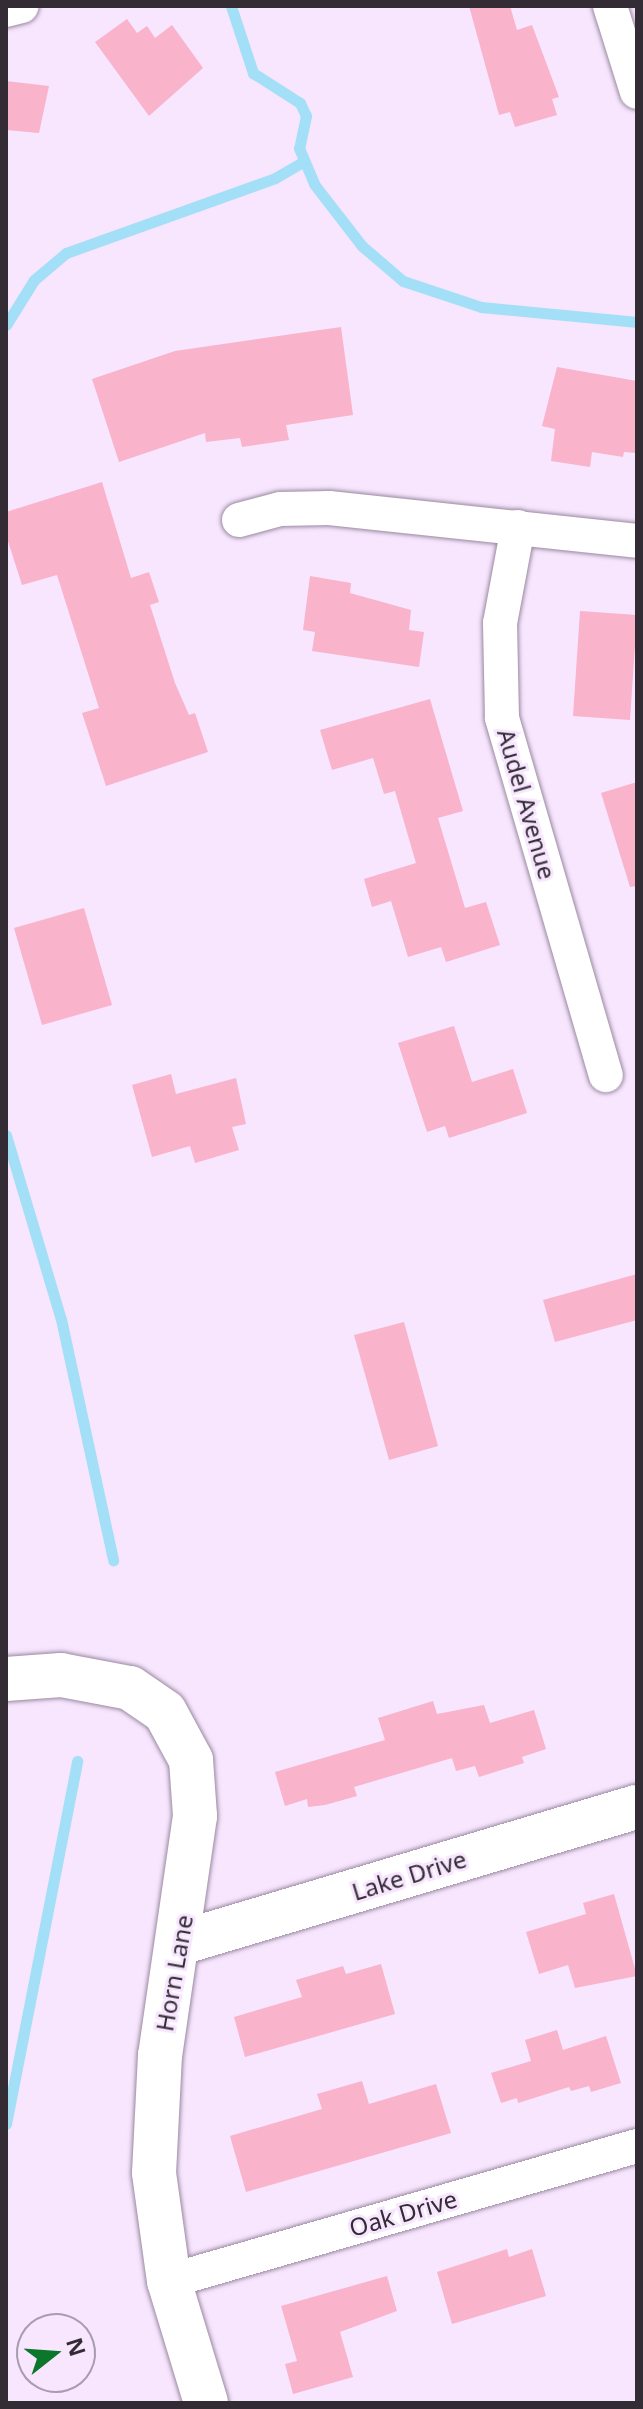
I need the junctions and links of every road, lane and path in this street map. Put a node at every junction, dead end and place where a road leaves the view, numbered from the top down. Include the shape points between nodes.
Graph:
1 (22, 6) edge
2 (610, 6) edge
3 (6, 10) edge
4 (637, 92) edge
5 (239, 520) dead end
6 (518, 527) junction
7 (637, 541) edge
8 (606, 1075) dead end
9 (6, 1679) edge
10 (637, 1807) edge
11 (180, 1943) junction
12 (637, 2146) edge
13 (169, 2281) junction
14 (206, 2403) edge

1 - 3 street
2 - 4 street
5 - 6 street via 303,507
6 - 7 street
6 - 8 street, Audel Avenue via 500,623 502,718
9 - 11 street, Horn Lane via 61,1675 130,1688 165,1712 178,1729 191,1760 195,1816
10 - 11 street, Lake Drive
11 - 13 street, Horn Lane via 160,2055 154,2160 158,2228
12 - 13 street, Oak Drive
13 - 14 street, Horn Lane

